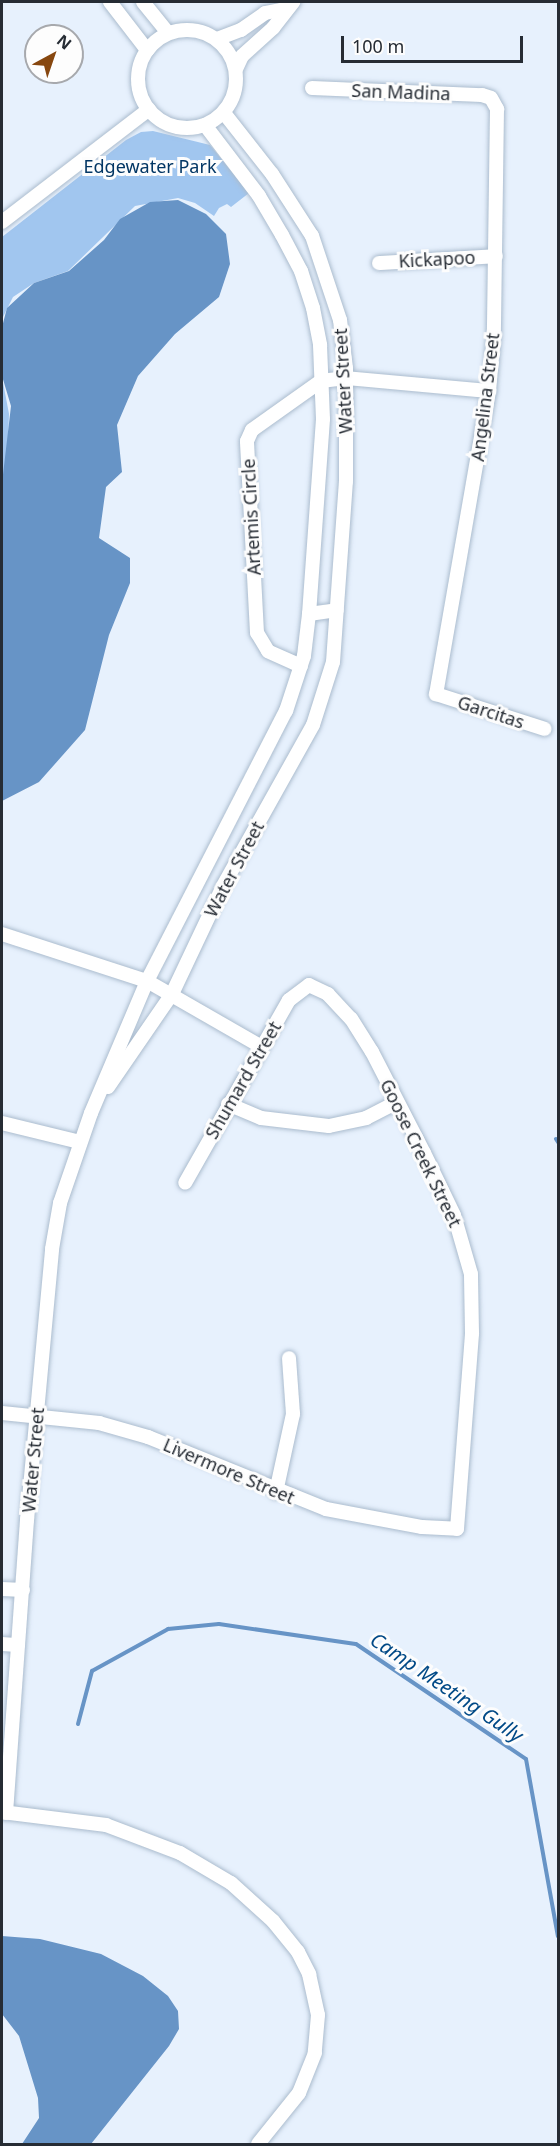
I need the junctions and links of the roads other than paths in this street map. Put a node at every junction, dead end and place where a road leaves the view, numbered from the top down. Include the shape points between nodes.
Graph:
1 (110, 2) edge
2 (143, 2) edge
3 (289, 5) edge
4 (168, 33) junction
5 (217, 39) junction
6 (147, 50) junction
7 (236, 69) junction
8 (312, 88) dead end
9 (491, 98) joint
10 (149, 109) junction
11 (224, 112) junction
12 (205, 125) junction
13 (2, 222) edge
14 (496, 256) junction
15 (379, 263) dead end
16 (346, 378) junction
17 (321, 381) junction
18 (489, 392) junction
19 (337, 609) junction
20 (309, 614) junction
21 (301, 666) junction
22 (436, 694) joint
23 (545, 729) dead end
24 (2, 934) edge
25 (147, 981) junction
26 (309, 985) joint
27 (172, 994) junction
28 (261, 1046) junction
29 (397, 1102) junction
30 (228, 1104) junction
31 (91, 1113) junction
32 (2, 1123) edge
33 (80, 1142) junction
34 (184, 1183) dead end
35 (289, 1358) dead end
36 (2, 1413) edge
37 (37, 1414) junction
38 (276, 1492) junction
39 (457, 1529) joint
40 (2, 1589) edge
41 (23, 1590) junction
42 (2, 1644) edge
43 (18, 1646) junction
44 (4, 1813) edge
45 (258, 2145) edge

1 - 6 street
2 - 4 street
3 - 5 street via 265,13 241,30
3 - 7 street via 273,28 242,56
4 - 5 street via 194,30
4 - 6 street
5 - 7 street via 229,52
6 - 10 street via 138,80
7 - 11 street via 237,84
8 - 9 street, San Madina
9 - 14 street, Angelina Street via 497,109
10 - 12 street via 174,127
10 - 13 street
11 - 12 street
11 - 16 street, Water Street via 273,174 312,236 340,320
12 - 17 street, Water Street via 259,196 301,271 318,336
14 - 15 street, Kickapoo
14 - 18 street, Angelina Street
16 - 17 street
16 - 18 street
16 - 19 street, Water Street via 346,481
17 - 20 street, Water Street via 323,419
17 - 21 street, Artemis Circle via 269,414 252,430 247,441 257,633 268,651
18 - 22 street, Angelina Street
19 - 20 street
19 - 27 street, Water Street via 333,662 313,725 223,886
20 - 21 street, Water Street
21 - 25 street, Water Street via 272,746
22 - 23 street, Garcitas
24 - 25 street
25 - 27 street
25 - 31 street, Water Street
26 - 28 street, Shumard Street via 289,1000
26 - 29 street, Goose Creek Street via 328,994 351,1019
27 - 28 street
27 - 31 street, Water Street
28 - 30 street, Shumard Street
29 - 30 street via 366,1118 329,1126 261,1118
29 - 39 street, Goose Creek Street via 454,1215 471,1274 472,1333
30 - 34 street, Shumard Street
31 - 33 street, Water Street
32 - 33 street
33 - 37 street, Water Street via 60,1203 52,1249
35 - 38 street via 293,1414
36 - 37 street, Livermore Street
37 - 38 street, Livermore Street via 99,1423 148,1437
37 - 41 street, Water Street
38 - 39 street, Livermore Street via 366,1519
40 - 41 street
41 - 43 street, Water Street
42 - 43 street
43 - 44 street, Water Street
44 - 45 street via 106,1825 180,1852 231,1883 273,1921 298,1952 309,1974 318,2014 315,2053 299,2093

